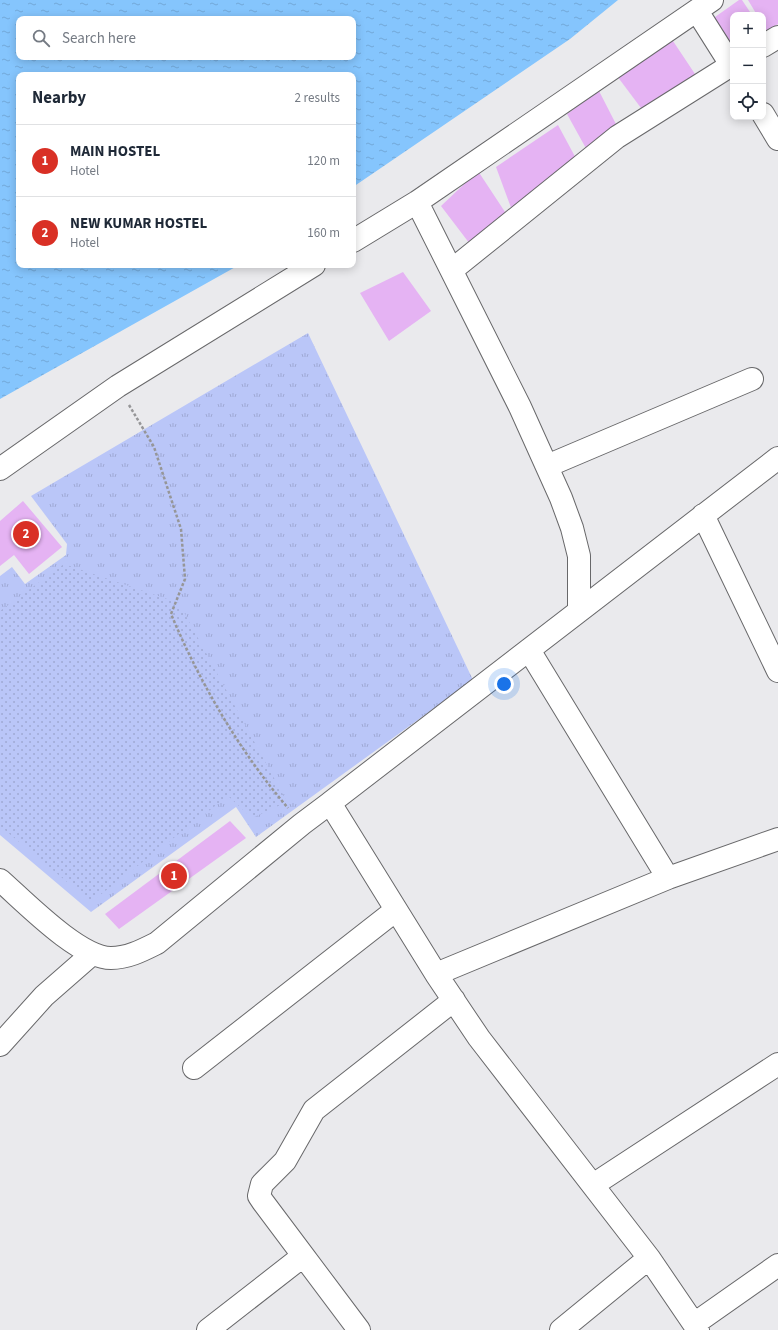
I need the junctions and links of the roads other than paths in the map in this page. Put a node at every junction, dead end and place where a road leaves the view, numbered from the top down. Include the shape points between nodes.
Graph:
1 (704, 5) edge
2 (778, 37) edge
3 (766, 44) edge
4 (730, 61) edge
5 (730, 66) edge
6 (766, 119) edge
7 (778, 139) edge
8 (417, 202) junction
9 (356, 239) edge
10 (309, 268) edge
11 (452, 270) junction
12 (752, 379) dead end
13 (778, 458) edge
14 (547, 466) junction
15 (0, 469) edge
16 (703, 515) junction
17 (580, 611) junction
18 (528, 650) junction
19 (778, 671) edge
20 (330, 804) junction
21 (778, 838) edge
22 (668, 878) junction
23 (0, 880) edge
24 (396, 910) junction
25 (92, 954) junction
26 (436, 974) junction
27 (454, 1000) junction
28 (0, 1045) edge
29 (778, 1064) edge
30 (194, 1068) dead end
31 (593, 1185) junction
32 (303, 1256) junction
33 (649, 1258) junction
34 (778, 1264) edge
35 (696, 1327) edge
36 (208, 1330) edge
37 (359, 1330) edge
38 (561, 1330) edge

1 - 4 street
1 - 8 street
2 - 3 street
5 - 11 street via 617,137
6 - 7 street
8 - 9 street
8 - 11 street
10 - 15 street via 118,386
11 - 14 street
12 - 14 street
13 - 16 street
14 - 17 street via 570,522 579,556
16 - 17 street
16 - 19 street
17 - 18 street
18 - 20 street
18 - 22 street
20 - 24 street
20 - 25 street via 157,942 134,954 111,958
21 - 22 street
22 - 26 street
23 - 25 street via 71,942
24 - 26 street
24 - 30 street
25 - 28 street via 35,1004
26 - 27 street
27 - 31 street via 479,1038
27 - 32 street via 314,1110 285,1161 262,1184 259,1196
29 - 31 street
31 - 33 street
32 - 36 street
32 - 37 street
33 - 35 street
33 - 38 street
34 - 35 street

